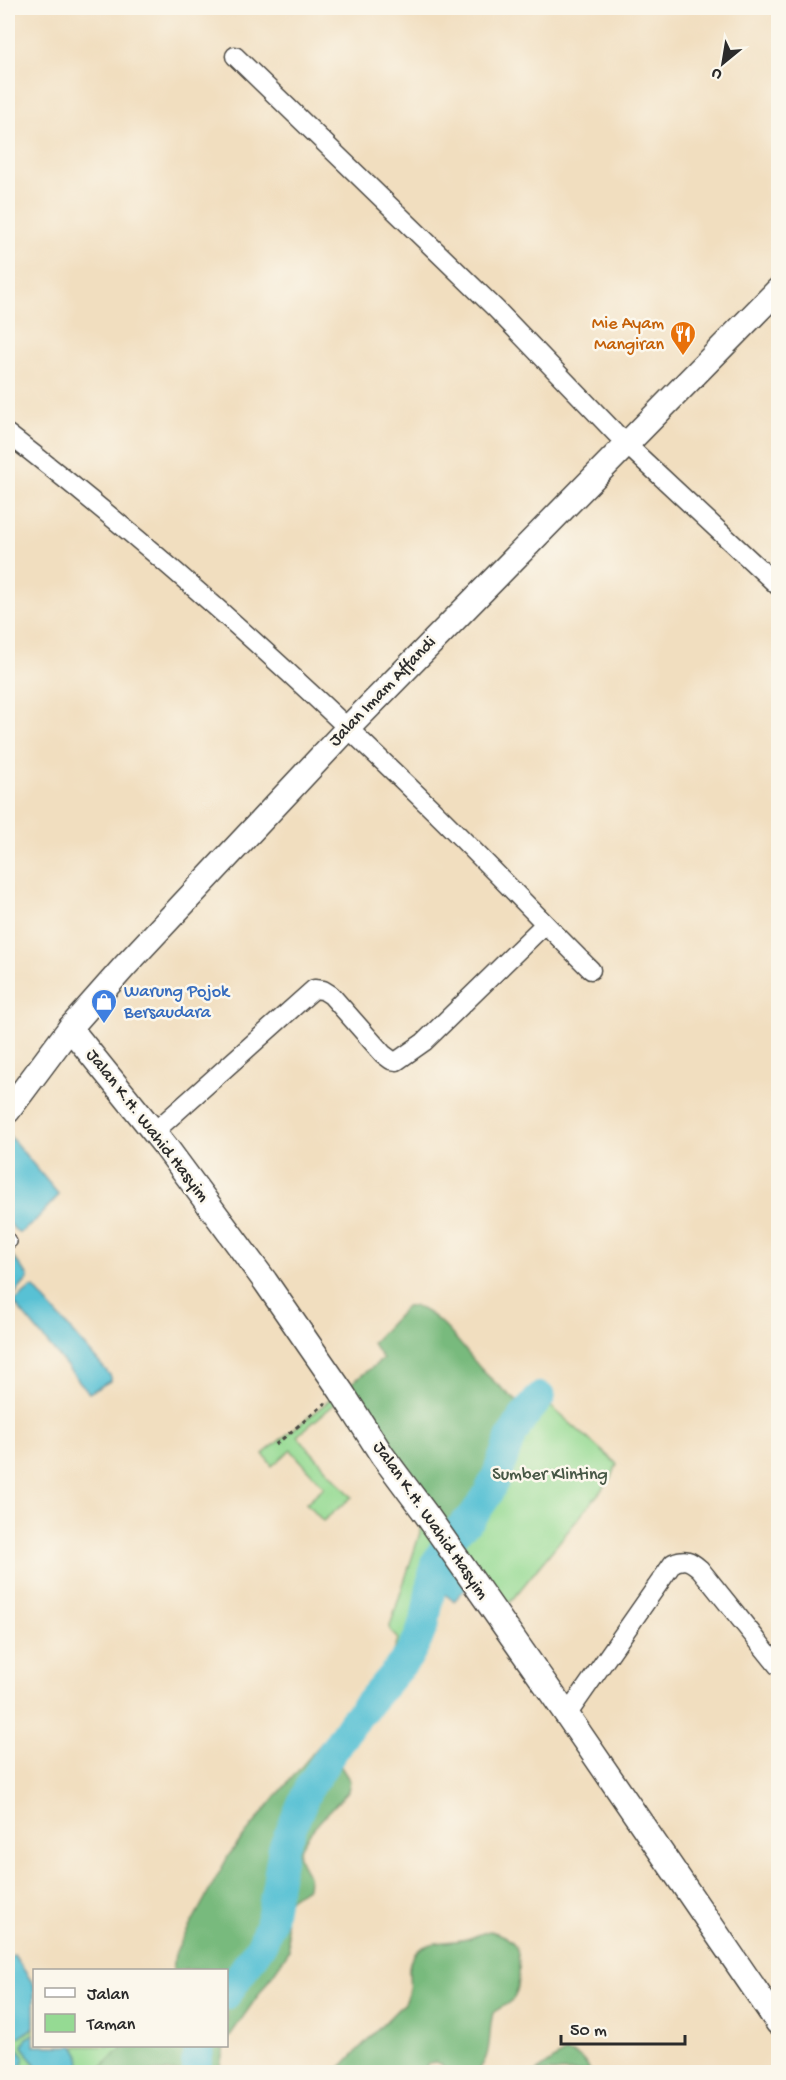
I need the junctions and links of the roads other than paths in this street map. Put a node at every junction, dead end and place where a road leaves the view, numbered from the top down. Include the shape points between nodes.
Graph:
1 (235, 56) dead end
2 (778, 290) edge
3 (8, 434) edge
4 (626, 444) junction
5 (778, 586) edge
6 (348, 728) junction
7 (546, 924) junction
8 (591, 970) dead end
9 (70, 1028) junction
10 (8, 1111) edge
11 (154, 1132) junction
12 (778, 1666) edge
13 (567, 1715) junction
14 (778, 2023) edge

1 - 4 street via 496,309
2 - 4 street, Jalan Imam Affandi
3 - 6 street via 252,639
4 - 5 street
4 - 6 street, Jalan Imam Affandi
6 - 7 street
6 - 9 street, Jalan Imam Affandi
7 - 8 street
7 - 11 street via 424,1042 398,1061 383,1054 331,995 314,989
9 - 10 street, Jalan Imam Affandi
9 - 11 street, Jalan K.H. Wahid Hasyim
11 - 13 street, Jalan K.H. Wahid Hasyim via 265,1281 382,1455
12 - 13 street via 700,1569 691,1560 681,1559 673,1563
13 - 14 street, Jalan K.H. Wahid Hasyim

